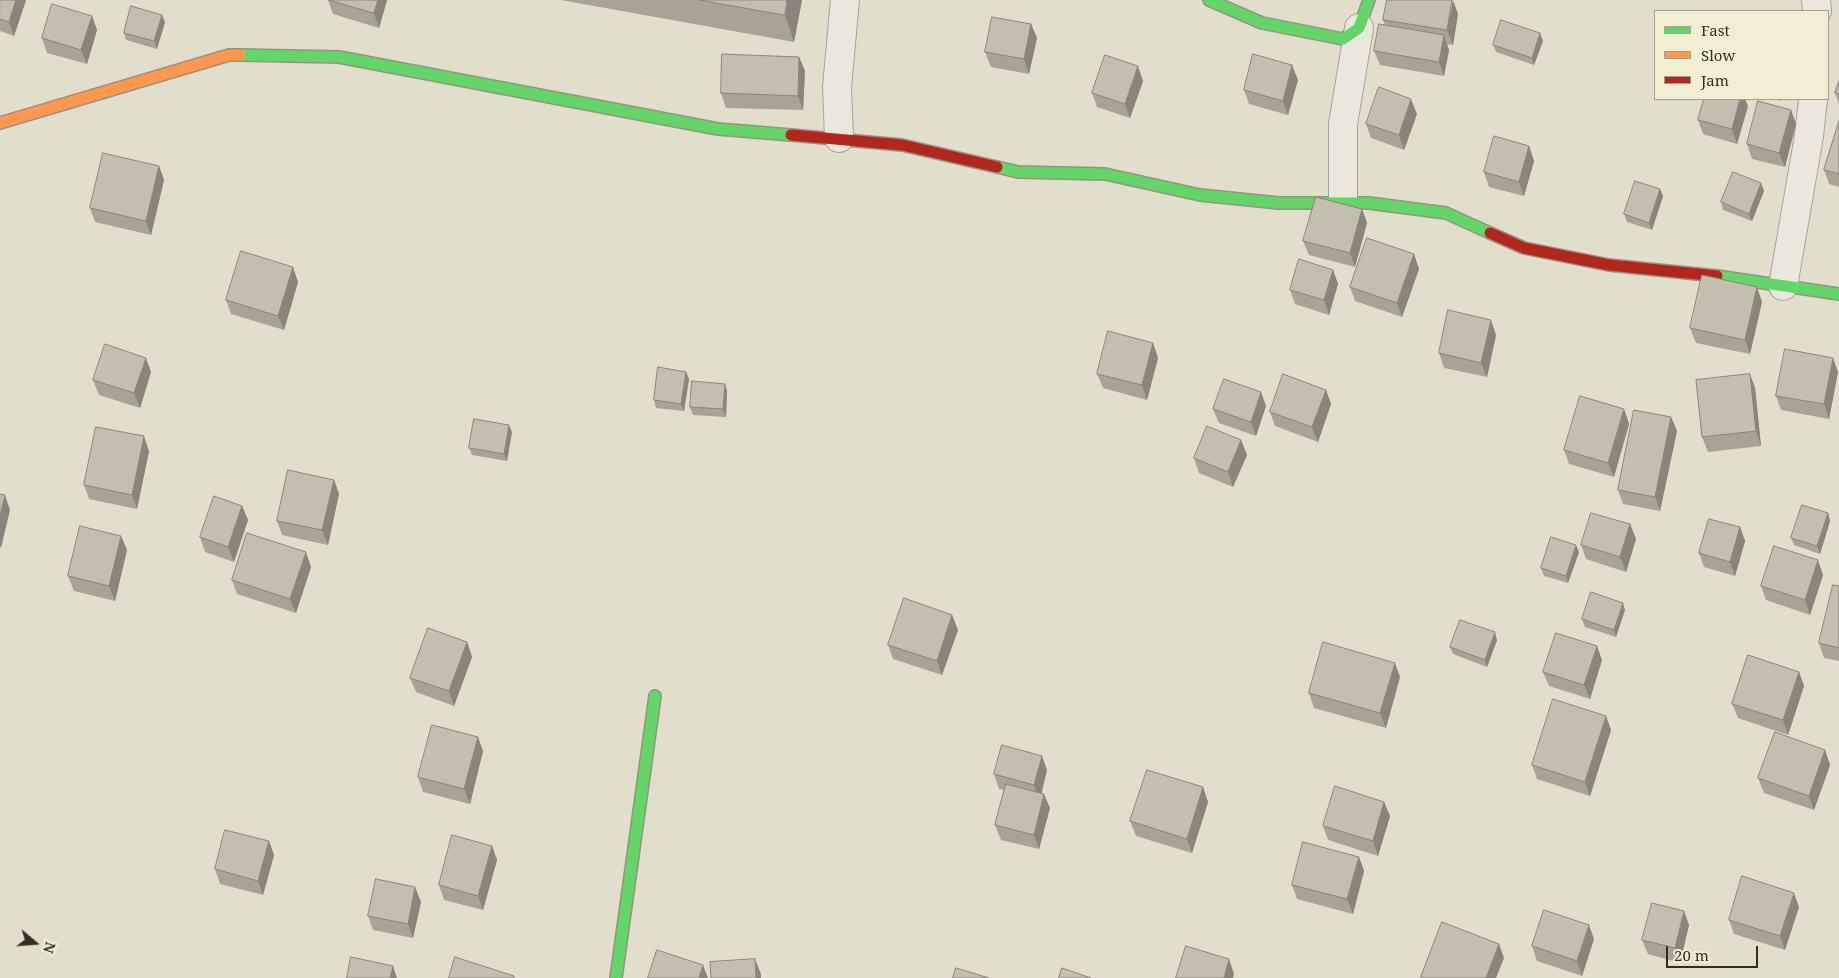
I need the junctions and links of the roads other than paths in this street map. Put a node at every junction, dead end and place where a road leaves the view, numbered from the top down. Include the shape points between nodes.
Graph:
1 (845, 0) edge
2 (1209, 0) edge
3 (1369, 0) edge
4 (1359, 28) junction
5 (1813, 100) edge
6 (0, 123) edge
7 (839, 138) junction
8 (1343, 204) junction
9 (1783, 286) junction
10 (1839, 294) edge
11 (655, 696) dead end
12 (616, 978) edge

1 - 7 street via 837,87
2 - 4 street via 1262,23 1322,36 1343,39
3 - 4 street
4 - 8 street via 1343,124
5 - 9 street
6 - 7 street via 229,55 339,57 718,128
7 - 8 street via 902,145 1018,172 1105,174 1200,195 1279,203
8 - 9 street via 1369,204 1446,214 1524,248 1609,265 1688,272
9 - 10 street
11 - 12 street

